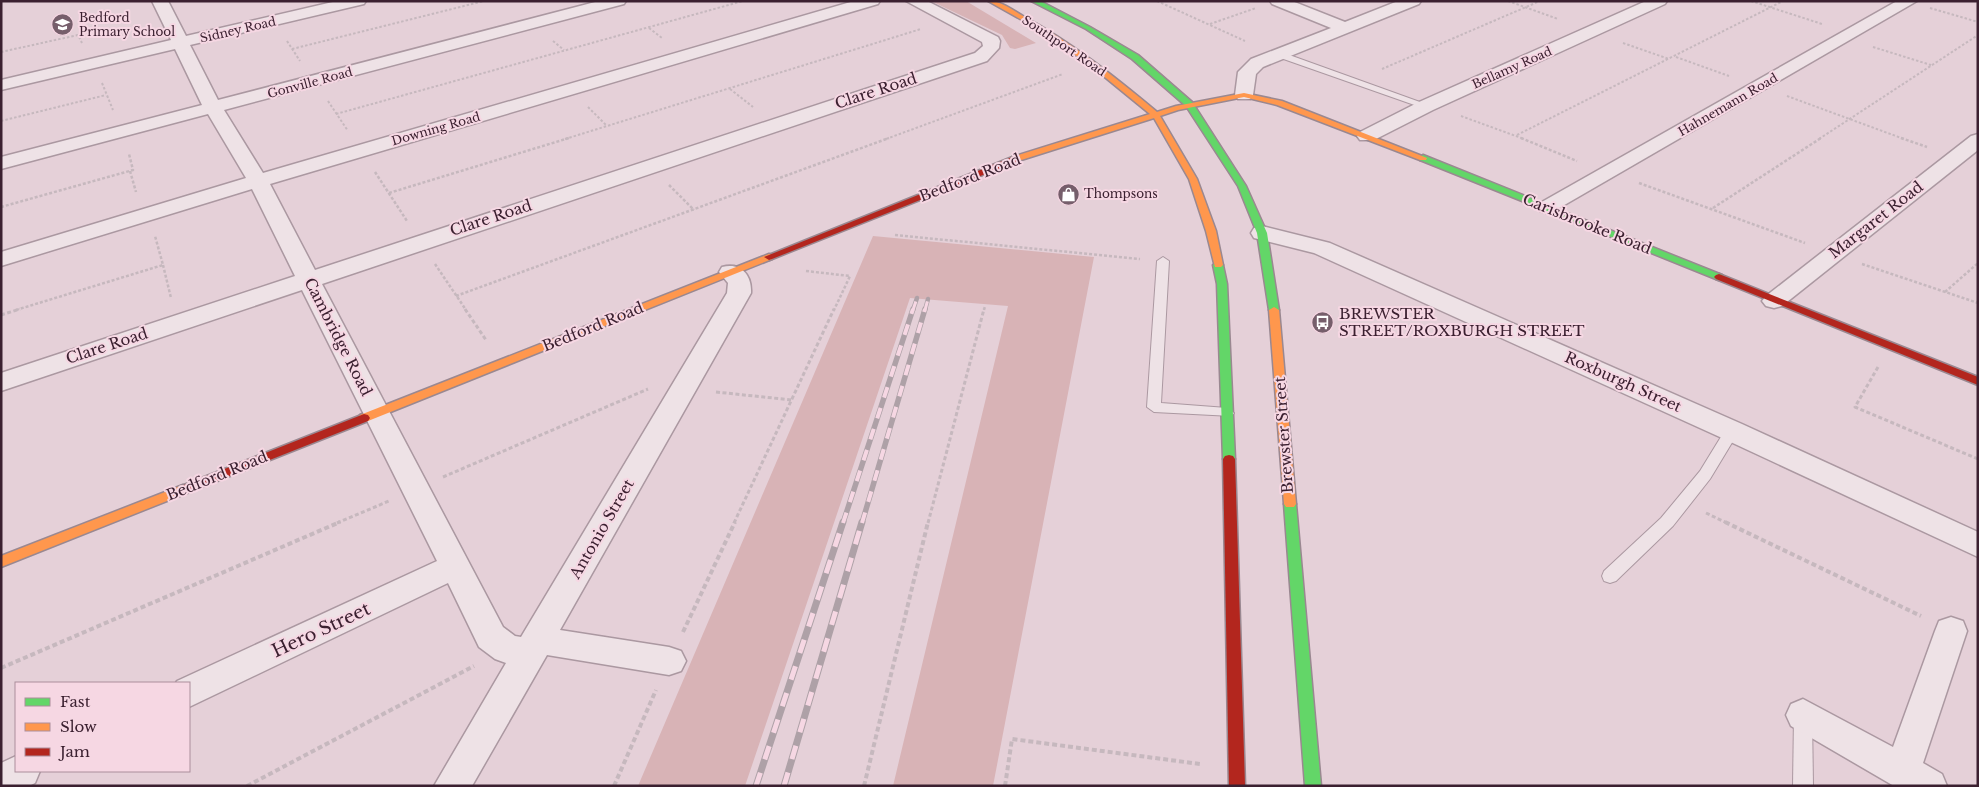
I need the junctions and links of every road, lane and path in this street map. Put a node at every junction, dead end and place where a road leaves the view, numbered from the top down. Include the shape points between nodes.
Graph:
1 (160, 1) edge
2 (358, 1) edge
3 (484, 1) edge
4 (618, 1) edge
5 (743, 1) edge
6 (872, 1) edge
7 (914, 1) edge
8 (991, 1) edge
9 (1034, 1) edge
10 (1157, 1) edge
11 (1413, 1) edge
12 (1508, 1) edge
13 (1540, 1) edge
14 (1659, 1) edge
15 (1751, 1) edge
16 (1783, 1) edge
17 (477, 2) edge
18 (1909, 2) edge
19 (1271, 3) edge
20 (1525, 8) junction
21 (1771, 8) junction
22 (274, 21) junction
23 (1978, 22) edge
24 (1210, 25) junction
25 (925, 28) dead end
26 (1345, 28) junction
27 (1594, 31) junction
28 (1848, 35) junction
29 (1978, 35) edge
30 (181, 43) junction
31 (292, 49) junction
32 (1, 52) edge
33 (1277, 54) junction
34 (1676, 56) junction
35 (1670, 59) junction
36 (1093, 63) junction
37 (92, 64) junction
38 (1932, 66) junction
39 (1354, 81) junction
40 (314, 82) junction
41 (1, 85) edge
42 (1761, 87) junction
43 (106, 95) dead end
44 (1244, 95) junction
45 (1189, 104) junction
46 (1426, 106) junction
47 (214, 108) junction
48 (336, 114) junction
49 (1156, 115) junction
50 (1851, 119) junction
51 (1, 121) edge
52 (1367, 136) junction
53 (1517, 136) junction
54 (1978, 140) edge
55 (362, 151) junction
56 (1956, 157) junction
57 (1, 163) edge
58 (1609, 172) junction
59 (258, 181) junction
60 (389, 193) junction
61 (1547, 207) junction
62 (1712, 208) junction
63 (149, 213) junction
64 (859, 221) junction
65 (1262, 233) junction
66 (421, 242) junction
67 (1834, 254) junction
68 (1, 259) edge
69 (1163, 261) joint
70 (1978, 264) edge
71 (164, 265) junction
72 (804, 271) dead end
73 (730, 272) junction
74 (308, 279) junction
75 (1945, 292) junction
76 (456, 296) junction
77 (1774, 301) junction
78 (1978, 303) edge
79 (985, 306) dead end
80 (1, 315) edge
81 (176, 323) junction
82 (1891, 347) junction
83 (502, 363) junction
84 (1978, 381) edge
85 (1, 382) edge
86 (377, 412) junction
87 (1227, 413) junction
88 (1732, 431) junction
89 (1978, 459) edge
90 (1683, 502) junction
91 (1978, 545) edge
92 (1, 562) edge
93 (453, 567) junction
94 (1610, 576) dead end
95 (1951, 630) joint
96 (526, 647) junction
97 (670, 661) junction
98 (190, 692) edge
99 (1803, 715) joint
100 (1237, 768) junction
101 (20, 772) edge
102 (1916, 779) edge
103 (1, 781) edge
104 (247, 786) edge
105 (452, 786) edge
106 (614, 786) edge
107 (864, 786) edge
108 (1005, 786) edge
109 (1237, 786) edge
110 (1313, 786) edge
111 (1803, 786) edge

1 - 30 street, Cambridge Road
2 - 22 street, Sidney Road
3 - 17 path
4 - 40 street, Gonville Road
5 - 48 path
6 - 55 street, Downing Road
7 - 66 street, Clare Road via 988,38 992,41 992,48 982,57
8 - 36 main road, Southport Road
9 - 45 main road, Southport Road via 1135,56
10 - 24 path
11 - 26 street
12 - 20 path
13 - 20 path
14 - 27 street, Bellamy Road
15 - 21 path
16 - 21 path
17 - 31 path
18 - 23 path
18 - 28 street, Hahnemann Road
19 - 24 path
19 - 26 street
20 - 27 path
20 - 39 path
21 - 28 path
21 - 34 path
22 - 30 street, Sidney Road
22 - 31 path
24 - 33 path
25 - 60 path
26 - 33 street
27 - 35 path
27 - 46 street, Bellamy Road
28 - 38 path
28 - 42 street, Hahnemann Road
29 - 38 path
30 - 37 street, Sidney Road
30 - 47 street, Cambridge Road
31 - 40 path
32 - 37 path via 78,35
33 - 39 lane
33 - 44 street via 1257,63 1247,72
34 - 35 path
34 - 42 path
35 - 53 path
36 - 49 main road, Southport Road
36 - 76 path
37 - 41 street, Sidney Road
38 - 50 path
39 - 46 lane
40 - 47 street, Gonville Road
40 - 48 path
42 - 50 path
42 - 58 street, Hahnemann Road
43 - 51 path
44 - 45 main road, Carisbrooke Road
44 - 52 main road, Carisbrooke Road via 1279,103
45 - 49 main road, Bedford Road
45 - 65 main road, Brewster Street via 1242,186
46 - 52 street, Bellamy Road
46 - 53 path
47 - 57 street, Gonville Road
47 - 59 street, Cambridge Road
48 - 55 path
49 - 64 main road, Bedford Road via 1014,160
49 - 87 main road via 1193,179 1211,231 1222,284
50 - 56 path
50 - 62 path
52 - 61 main road, Carisbrooke Road
53 - 58 path
54 - 56 street, Margaret Road
55 - 59 street, Downing Road
55 - 60 path
56 - 67 street, Margaret Road
58 - 61 street, Hahnemann Road
58 - 62 path
59 - 63 street, Downing Road
59 - 74 street, Cambridge Road
60 - 66 path
61 - 77 main road, Carisbrooke Road
62 - 67 path
63 - 68 street, Downing Road
63 - 71 path
64 - 69 path via 892,234
64 - 73 main road, Bedford Road
65 - 88 street, Roxburgh Street via 1322,248
65 - 110 main road, Brewster Street via 1276,334
66 - 74 street, Clare Road
66 - 76 path
67 - 75 path
67 - 77 street, Margaret Road
69 - 87 lane via 1154,407
70 - 75 path
71 - 80 path
71 - 81 path
72 - 97 path via 850,276
73 - 83 main road, Bedford Road
73 - 96 street, Antonio Street via 740,281 739,293
74 - 81 street, Clare Road
74 - 86 street, Cambridge Road
75 - 78 path
76 - 83 path
77 - 82 main road, Carisbrooke Road
79 - 107 path
81 - 85 street, Clare Road
82 - 84 main road, Carisbrooke Road
82 - 89 path via 1855,407
83 - 86 main road, Bedford Road
86 - 92 main road, Bedford Road
86 - 93 street, Cambridge Road
87 - 100 main road
88 - 90 lane via 1705,475
88 - 91 street, Roxburgh Street
90 - 94 lane via 1667,522
90 - 95 path
93 - 96 street, Cambridge Road via 491,637
93 - 98 street, Hero Street
95 - 102 street
96 - 97 street
96 - 104 path
96 - 105 street, Antonio Street
97 - 106 path
99 - 102 street
99 - 111 lane
100 - 108 path via 1012,739
100 - 109 main road
101 - 103 street

